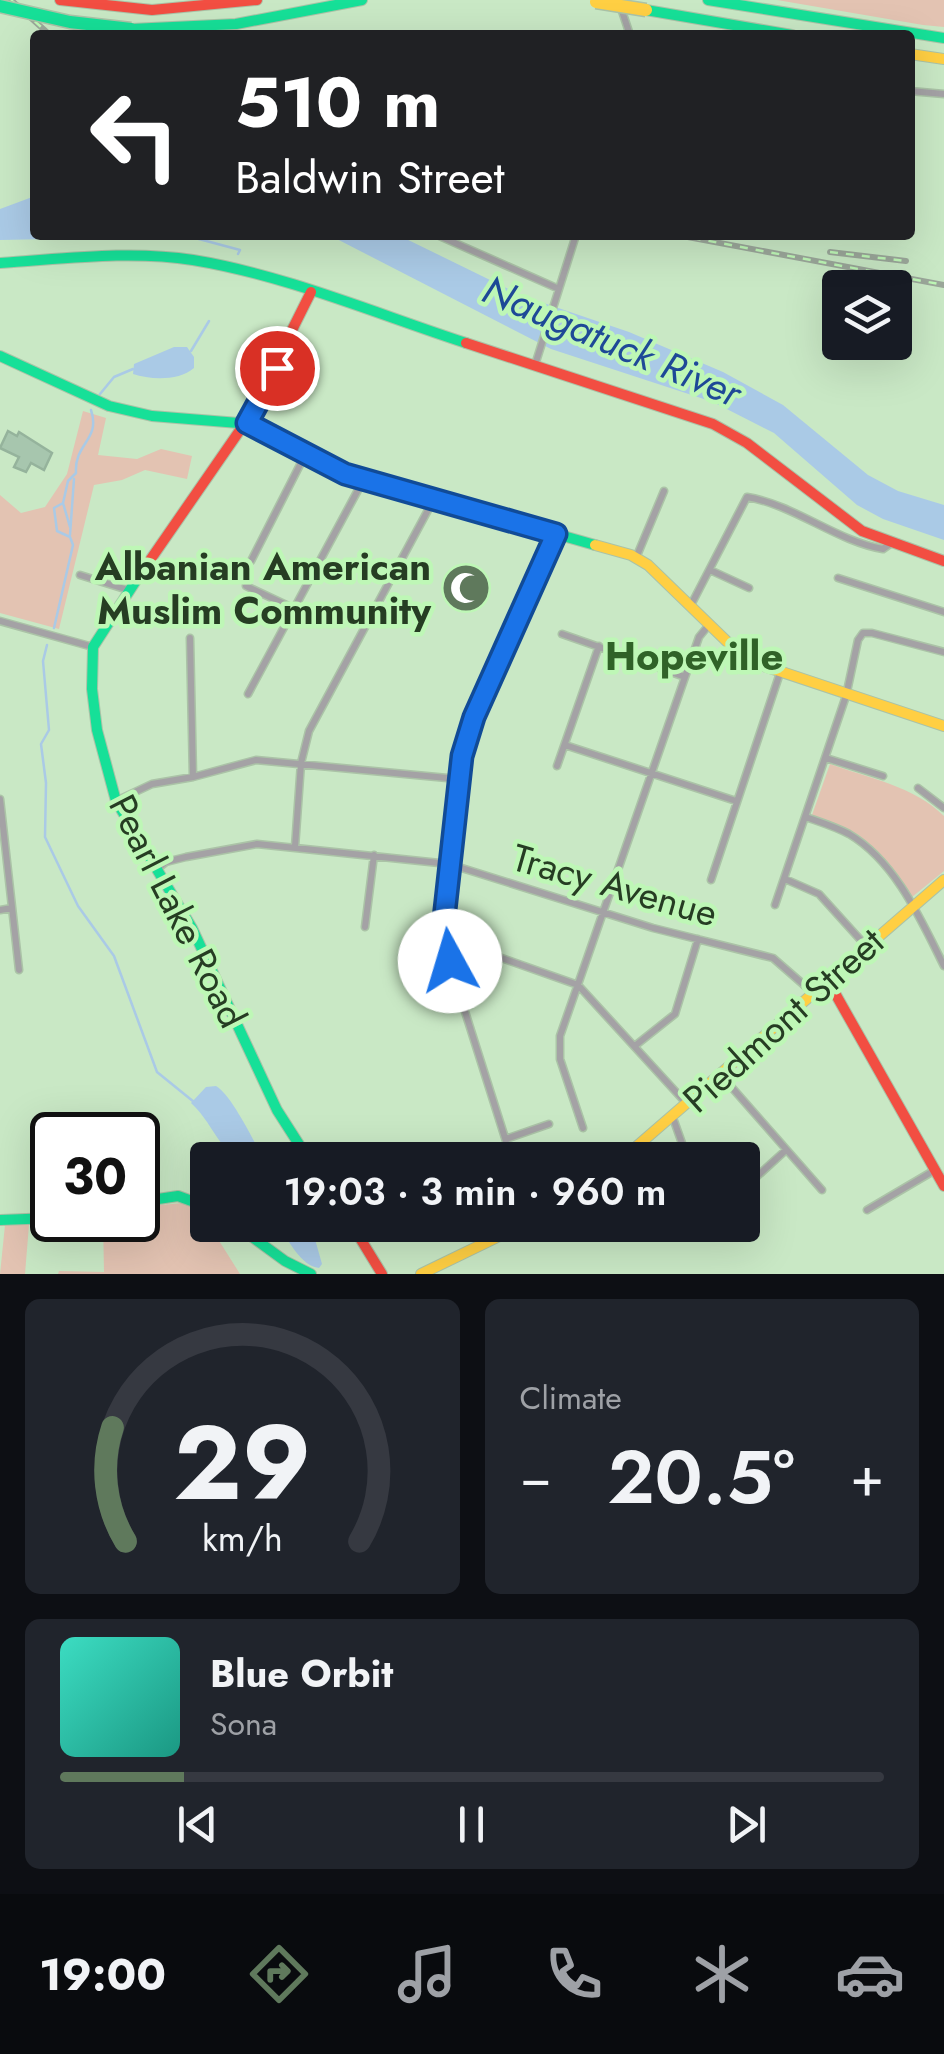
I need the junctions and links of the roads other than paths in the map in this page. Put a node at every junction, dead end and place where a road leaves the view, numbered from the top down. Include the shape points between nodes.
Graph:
1 (60, 0) edge
2 (257, 0) edge
3 (362, 0) edge
4 (619, 0) edge
5 (708, 0) edge
6 (591, 1) edge
7 (0, 6) edge
8 (628, 30) edge
9 (763, 30) edge
10 (894, 30) edge
11 (915, 33) edge
12 (944, 38) edge
13 (915, 55) edge
14 (944, 59) edge
15 (915, 91) edge
16 (944, 94) edge
17 (449, 240) edge
18 (574, 240) edge
19 (0, 263) edge
20 (559, 289) junction
21 (311, 292) junction
22 (0, 356) edge
23 (535, 366) junction
24 (247, 423) junction
25 (304, 455) junction
26 (364, 480) junction
27 (664, 491) dead end
28 (434, 499) junction
29 (556, 534) junction
30 (890, 544) junction
31 (636, 558) junction
32 (250, 561) dead end
33 (944, 562) edge
34 (710, 570) junction
35 (80, 575) dead end
36 (838, 578) dead end
37 (246, 586) dead end
38 (749, 588) dead end
39 (128, 590) junction
40 (691, 606) junction
41 (294, 609) junction
42 (944, 612) edge
43 (0, 620) edge
44 (708, 625) junction
45 (562, 634) dead end
46 (190, 638) dead end
47 (93, 646) junction
48 (599, 646) junction
49 (944, 652) edge
50 (780, 674) junction
51 (685, 677) junction
52 (248, 694) dead end
53 (846, 696) junction
54 (944, 726) edge
55 (566, 745) junction
56 (826, 758) junction
57 (301, 763) junction
58 (556, 766) dead end
59 (652, 773) junction
60 (883, 776) dead end
61 (193, 778) junction
62 (458, 779) junction
63 (918, 788) dead end
64 (0, 799) edge
65 (736, 800) junction
66 (116, 801) junction
67 (944, 808) edge
68 (806, 817) junction
69 (2, 838) edge
70 (295, 847) junction
71 (374, 855) junction
72 (449, 864) junction
73 (155, 871) junction
74 (712, 880) dead end
75 (784, 880) junction
76 (944, 880) edge
77 (914, 904) junction
78 (774, 905) dead end
79 (12, 908) junction
80 (0, 910) edge
81 (604, 913) junction
82 (366, 928) dead end
83 (698, 939) junction
84 (866, 946) junction
85 (493, 955) dead end
86 (944, 966) edge
87 (18, 970) dead end
88 (827, 978) junction
89 (578, 985) junction
90 (812, 992) junction
91 (636, 1045) junction
92 (720, 1074) junction
93 (688, 1105) junction
94 (673, 1118) junction
95 (549, 1124) dead end
96 (583, 1128) dead end
97 (506, 1139) junction
98 (297, 1142) edge
99 (507, 1142) edge
100 (643, 1142) edge
101 (682, 1142) edge
102 (786, 1150) junction
103 (935, 1170) junction
104 (760, 1174) edge
105 (944, 1186) edge
106 (822, 1190) dead end
107 (160, 1199) edge
108 (190, 1200) edge
109 (868, 1210) dead end
110 (30, 1219) edge
111 (0, 1220) edge
112 (259, 1242) edge
113 (362, 1242) edge
114 (487, 1242) edge
115 (311, 1274) edge
116 (382, 1274) edge
117 (421, 1274) edge

1 - 2 main road via 172,10
3 - 7 main road, bridge via 236,24 132,29
4 - 8 street
5 - 10 main road
6 - 9 main road, bridge
11 - 12 main road
13 - 14 main road
15 - 16 street
17 - 20 street
18 - 20 street
19 - 21 main road via 169,254
20 - 23 street
21 - 23 main road
21 - 24 main road
22 - 24 main road via 118,409
23 - 30 main road via 732,433 856,527
24 - 25 main road
24 - 39 main road
25 - 26 main road
25 - 32 street
26 - 28 main road
26 - 41 street
27 - 31 street
28 - 29 main road
28 - 57 street via 316,717
29 - 31 main road
29 - 62 street via 474,717
30 - 33 main road
30 - 34 street via 866,545 748,497
31 - 40 main road via 664,575
34 - 38 street
34 - 40 street
35 - 39 street
36 - 42 street
37 - 41 street
39 - 47 main road
40 - 44 main road
41 - 52 street
43 - 47 street
44 - 50 main road via 742,658
44 - 51 street
45 - 48 street
46 - 61 street
47 - 66 main road, Pearl Lake Road via 97,730
48 - 51 street
48 - 55 street
49 - 53 street via 863,633
50 - 53 main road
50 - 65 street
51 - 59 street
53 - 54 main road
53 - 56 street
55 - 58 street
55 - 59 street
56 - 60 street
56 - 68 street
57 - 61 street via 256,760
57 - 62 street
57 - 70 street
59 - 65 street
59 - 81 street
61 - 66 street via 152,784
62 - 72 street
63 - 67 street
64 - 69 street
65 - 74 street
66 - 73 main road, Pearl Lake Road
68 - 75 street
68 - 77 street via 861,842
69 - 79 street
70 - 71 street, Tracy Avenue
70 - 73 street, Tracy Avenue via 239,847 166,862
71 - 72 street, Tracy Avenue
71 - 82 street
72 - 81 street, Tracy Avenue
72 - 97 street via 445,943
73 - 98 main road, Pearl Lake Road via 192,928
75 - 78 street
75 - 84 street via 819,894
76 - 77 main road, Piedmont Street
77 - 84 main road, Piedmont Street
77 - 86 street
79 - 80 street
79 - 87 street
81 - 83 street, Tracy Avenue
81 - 89 street
83 - 90 street, Tracy Avenue via 773,958
83 - 91 street via 675,1014
84 - 88 main road, Piedmont Street
85 - 89 street
88 - 90 main road, Piedmont Street
88 - 103 main road
89 - 91 street
89 - 96 street via 558,1047
90 - 92 main road, Piedmont Street
91 - 93 street
92 - 93 main road, Piedmont Street
92 - 102 street
93 - 94 main road, Piedmont Street
94 - 100 main road, Piedmont Street
94 - 101 street
95 - 97 street
97 - 99 street
102 - 104 street
102 - 106 street
103 - 105 main road
103 - 109 street
107 - 108 main road
110 - 111 main road
112 - 115 main road
113 - 116 main road
114 - 117 main road

